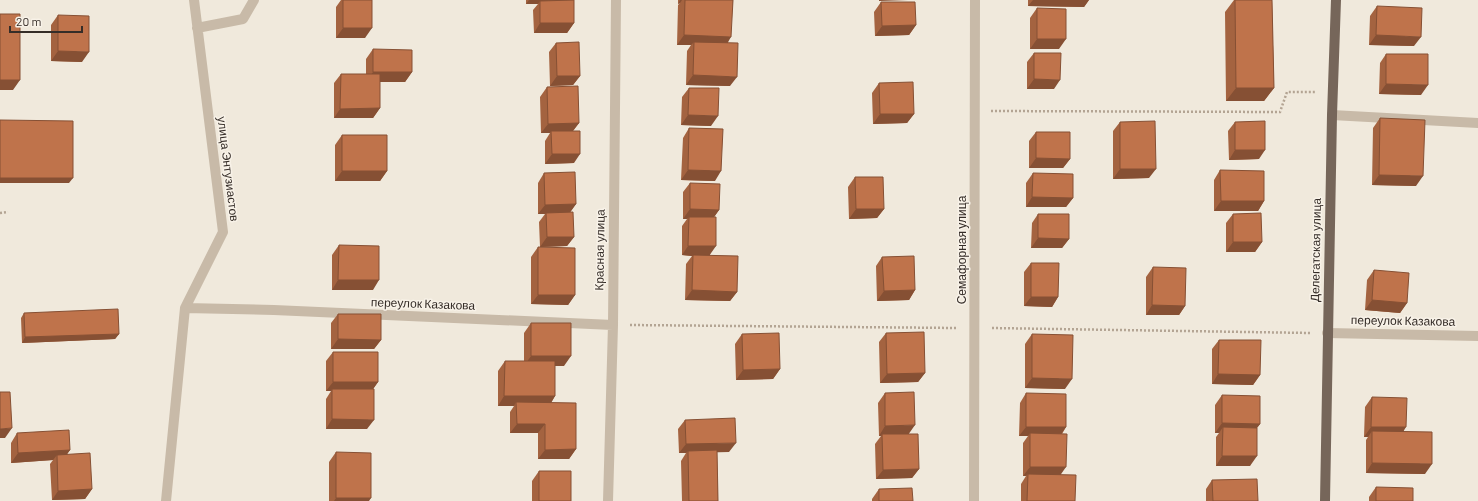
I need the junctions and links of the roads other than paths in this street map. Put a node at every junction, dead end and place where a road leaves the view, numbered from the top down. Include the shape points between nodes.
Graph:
1 (194, 0) edge
2 (254, 0) edge
3 (616, 0) edge
4 (975, 0) edge
5 (1336, 0) edge
6 (197, 28) junction
7 (1332, 115) junction
8 (1478, 123) edge
9 (185, 308) junction
10 (613, 325) junction
11 (1327, 333) junction
12 (1478, 336) edge
13 (166, 501) edge
14 (608, 501) edge
15 (974, 501) edge
16 (1325, 501) edge

1 - 6 street, улица Энтузиастов
2 - 6 street via 243,19
3 - 10 street, Красная улица
4 - 15 street, Семафорная улица
5 - 7 main road, Делегатская улица
6 - 9 street, улица Энтузиастов via 223,232
7 - 8 street
7 - 11 main road, Делегатская улица
9 - 10 street, переулок Казакова
9 - 13 street, улица Энтузиастов
10 - 14 street, Красная улица
11 - 12 street, переулок Казакова
11 - 16 main road, Делегатская улица

